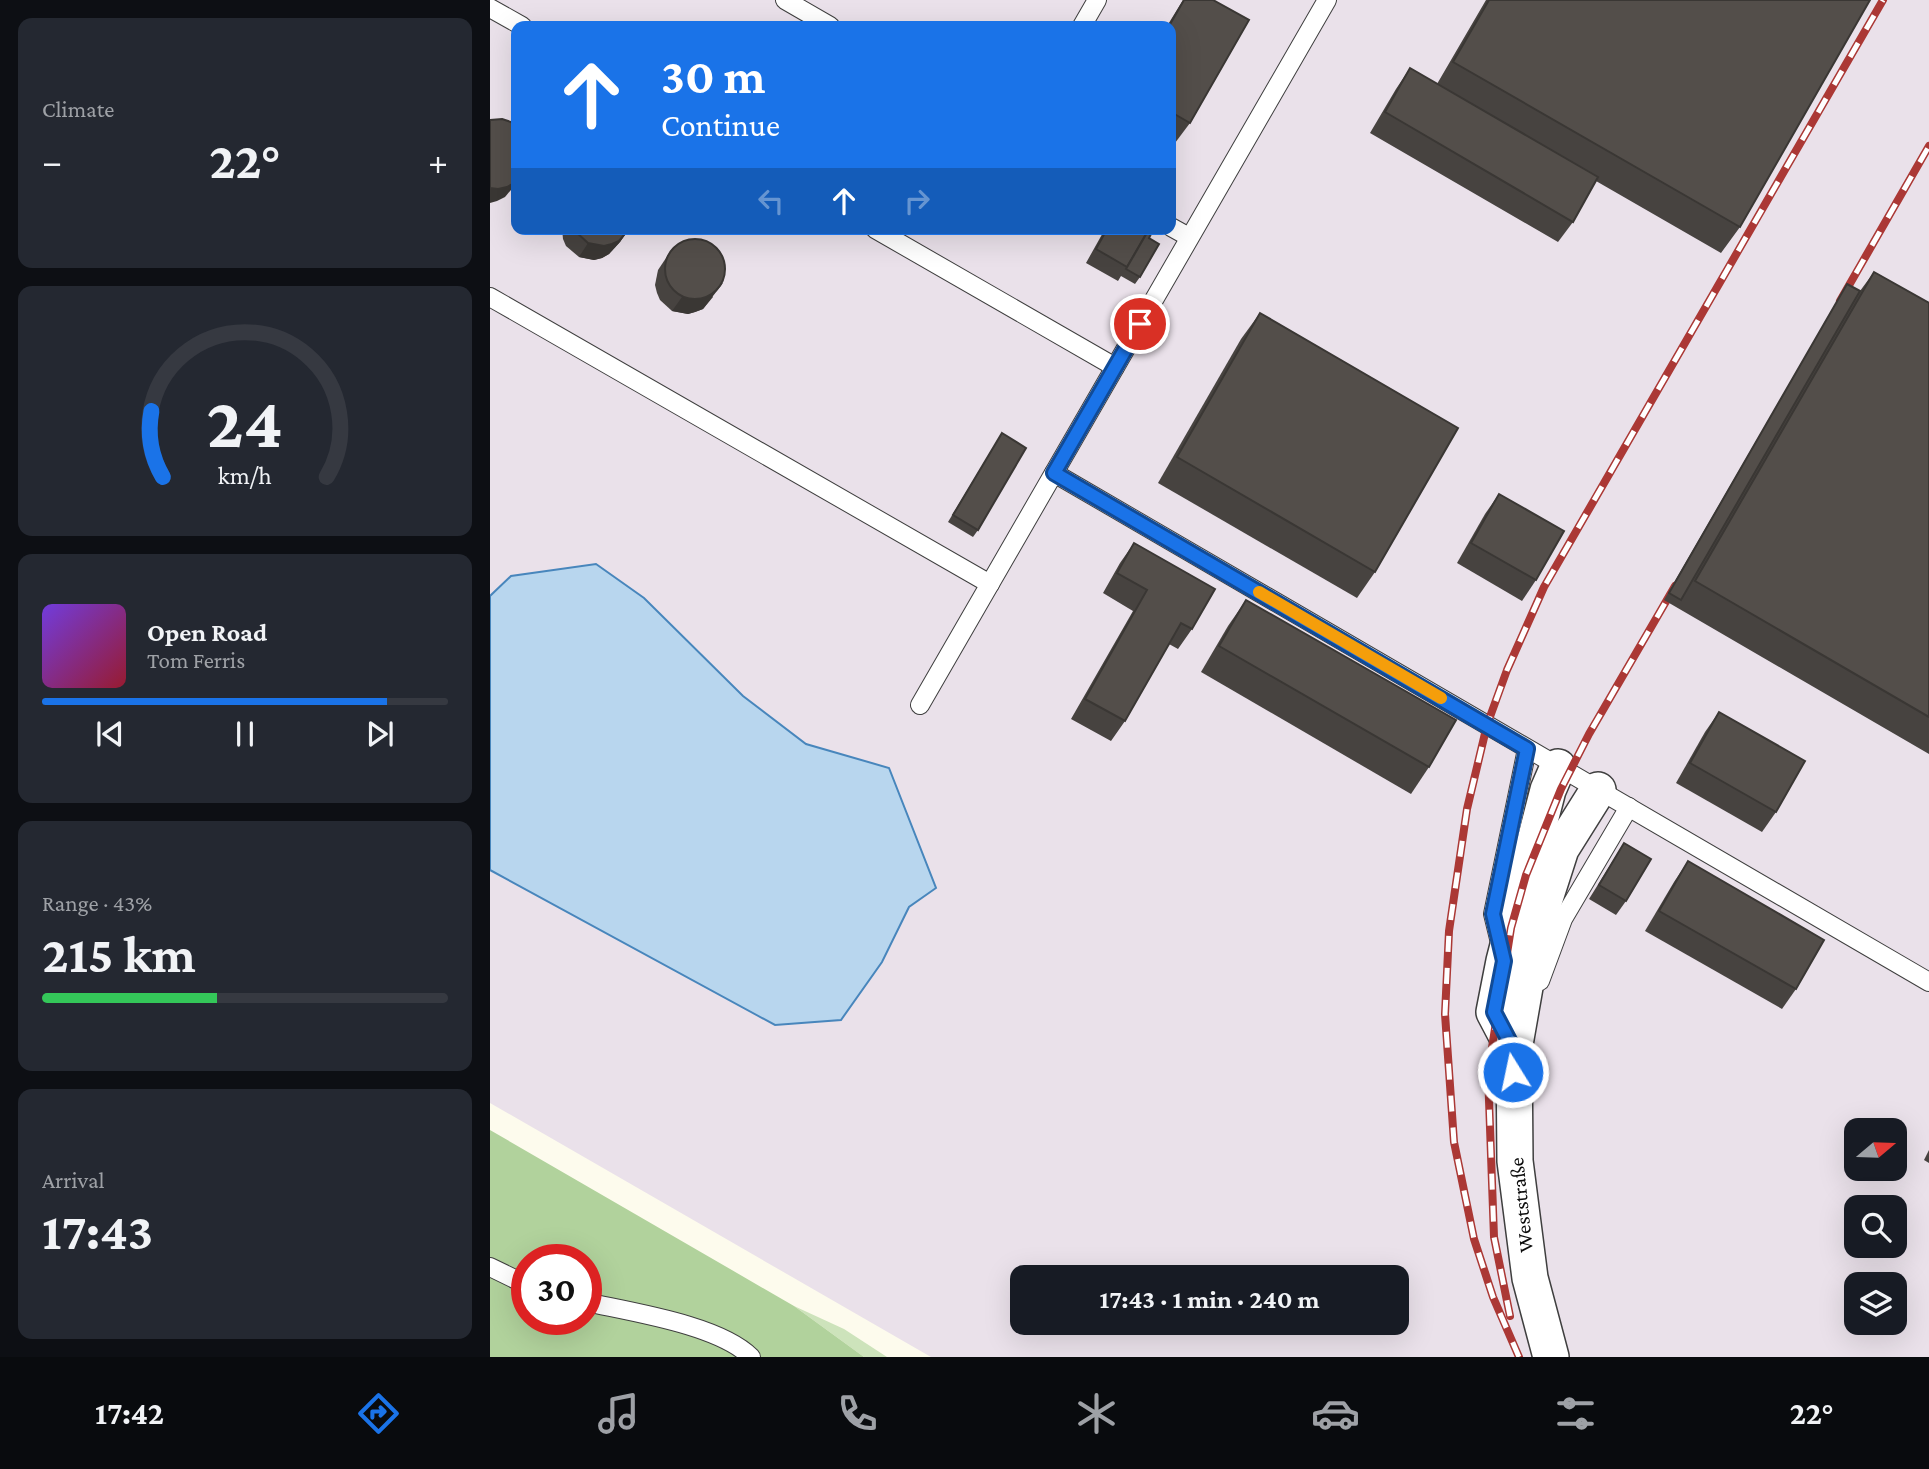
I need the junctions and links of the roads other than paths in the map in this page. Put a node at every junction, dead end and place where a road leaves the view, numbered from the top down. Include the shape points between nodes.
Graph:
1 (785, 0) edge
2 (1097, 0) edge
3 (1327, 0) edge
4 (490, 8) edge
5 (513, 21) edge
6 (821, 21) edge
7 (1085, 21) edge
8 (1176, 230) edge
9 (885, 235) edge
10 (1189, 237) junction
11 (490, 297) edge
12 (1115, 367) junction
13 (1054, 473) junction
14 (990, 584) junction
15 (920, 705) dead end
16 (1527, 749) junction
17 (1558, 767) junction
18 (1598, 790) junction
19 (1629, 807) junction
20 (1504, 961) junction
21 (1929, 982) edge
22 (1514, 1050) junction
23 (490, 1266) edge
24 (511, 1277) edge
25 (602, 1306) edge
26 (751, 1357) edge
27 (1551, 1357) edge

1 - 6 lane
2 - 7 lane
3 - 10 lane
4 - 5 lane
8 - 10 lane
9 - 12 lane
10 - 12 lane
11 - 14 lane
12 - 13 lane
13 - 14 lane
13 - 16 lane
14 - 15 lane
16 - 17 lane
16 - 20 lane via 1493,914
17 - 18 lane
17 - 20 street, Weststraße
18 - 19 lane
18 - 22 street, Weststraße via 1557,860 1535,930
19 - 21 lane
19 - 22 lane via 1563,919
20 - 22 street, Weststraße via 1494,1012
22 - 27 street, Weststraße via 1515,1161 1530,1278
23 - 24 lane
25 - 26 lane via 709,1332

